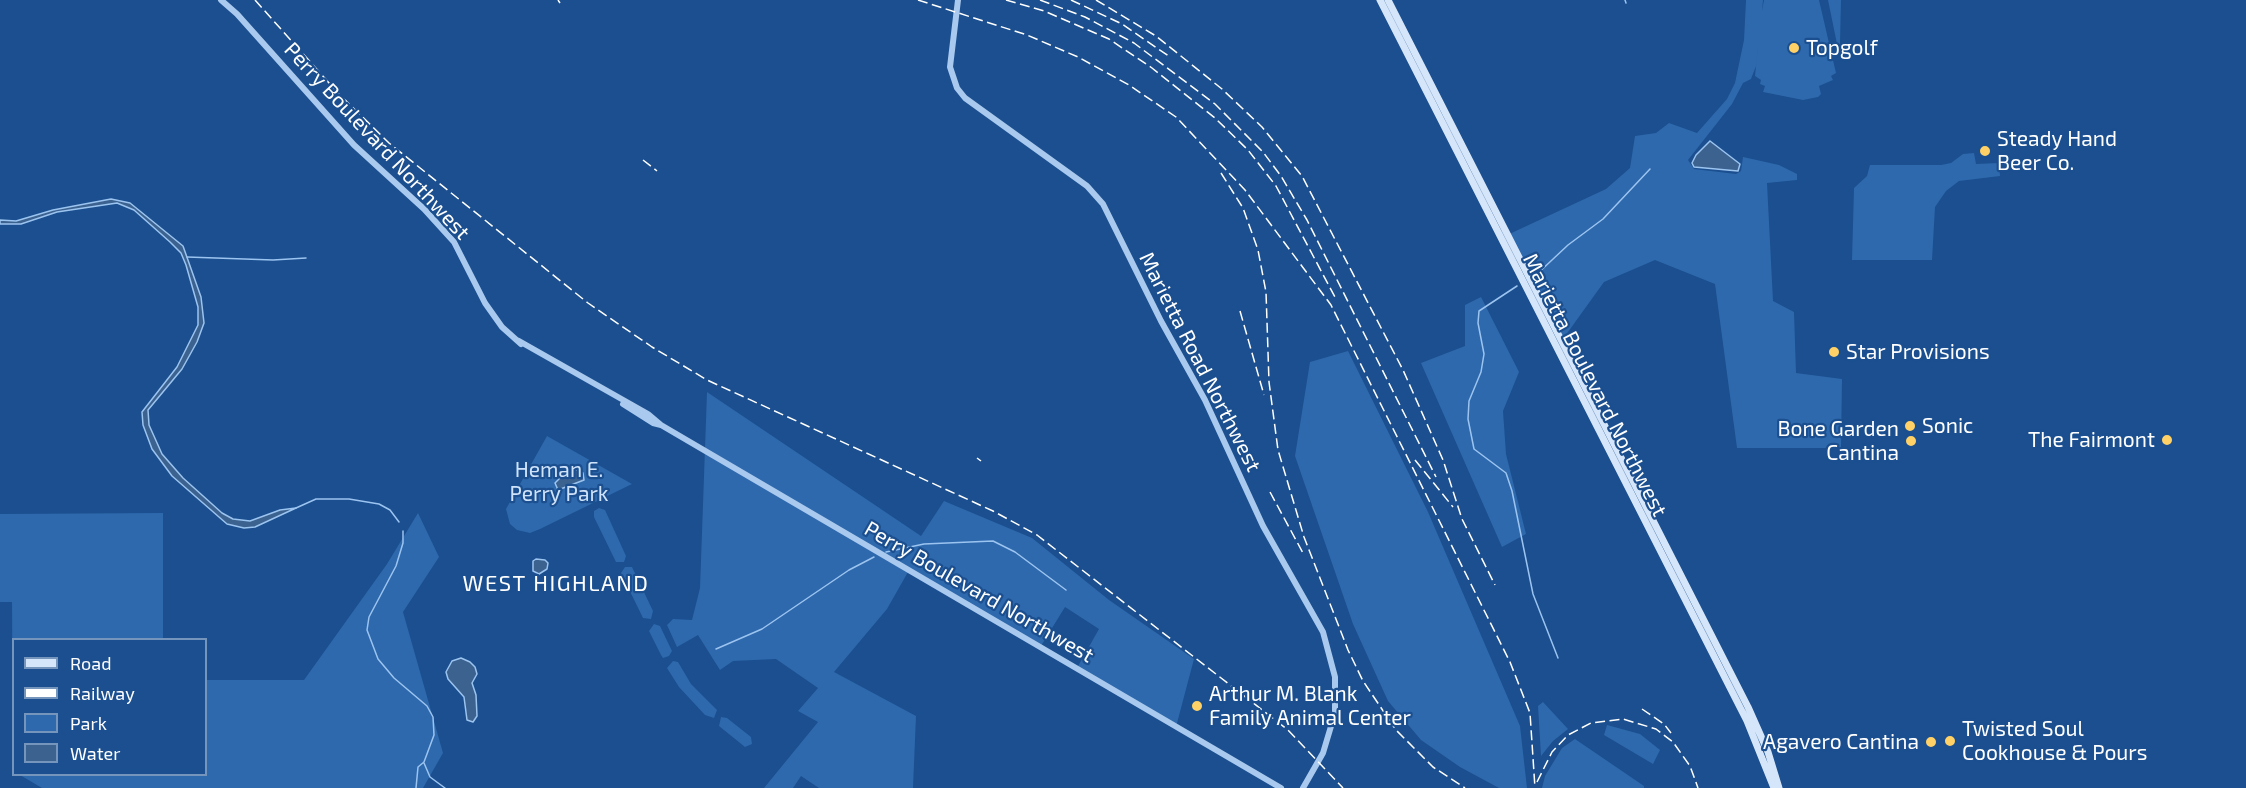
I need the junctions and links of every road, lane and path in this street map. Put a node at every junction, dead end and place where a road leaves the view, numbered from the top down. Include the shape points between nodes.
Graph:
1 (221, 0) edge
2 (958, 0) edge
3 (1380, 0) edge
4 (1388, 0) edge
5 (1281, 788) edge
6 (1303, 788) edge
7 (1774, 788) edge
8 (1779, 788) edge

1 - 5 street, Perry Boulevard Northwest via 354,145 454,242 485,303 502,327 519,341
2 - 6 street, Marietta Road Northwest via 950,67 957,88 965,98 1087,186 1103,204 1205,400 1263,526 1323,633 1333,662 1335,713 1323,753
3 - 7 main road, Marietta Boulevard Northwest via 1747,721
4 - 8 main road via 1752,716

